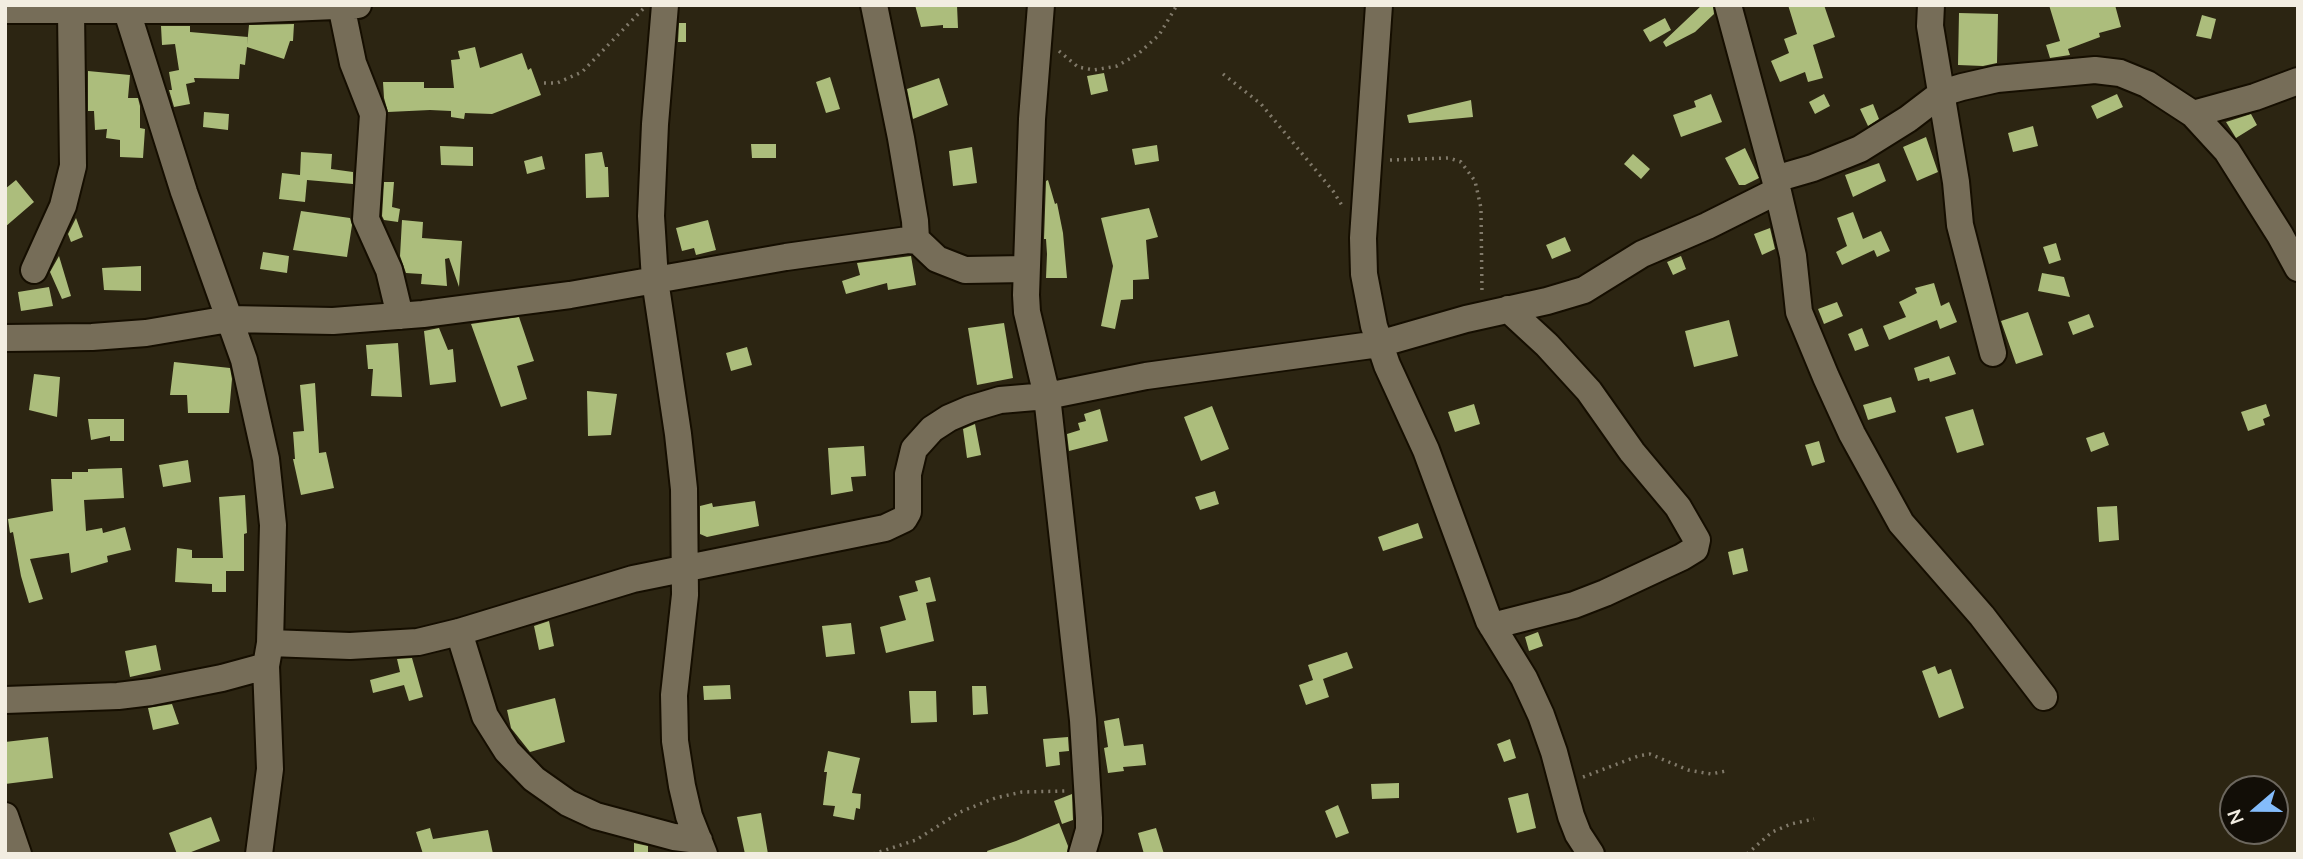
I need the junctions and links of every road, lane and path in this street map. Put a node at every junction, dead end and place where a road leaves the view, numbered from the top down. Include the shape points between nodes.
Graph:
1 (358, 5) edge
2 (648, 5) edge
3 (665, 5) edge
4 (874, 5) edge
5 (1177, 5) edge
6 (1379, 5) edge
7 (1728, 5) edge
8 (1931, 5) edge
9 (341, 6) edge
10 (125, 8) edge
11 (5, 10) edge
12 (71, 12) junction
13 (1040, 16) edge
14 (1223, 74) dead end
15 (2298, 80) edge
16 (544, 83) dead end
17 (1942, 93) junction
18 (2193, 114) junction
19 (1370, 161) junction
20 (1776, 185) junction
21 (1345, 210) dead end
22 (916, 240) junction
23 (2298, 268) edge
24 (1026, 269) junction
25 (34, 270) dead end
26 (654, 280) junction
27 (1496, 312) junction
28 (400, 316) junction
29 (229, 319) junction
30 (5, 338) edge
31 (1379, 344) junction
32 (1993, 353) dead end
33 (1047, 396) junction
34 (685, 566) junction
35 (1492, 626) junction
36 (458, 632) junction
37 (268, 655) junction
38 (2044, 696) dead end
39 (5, 700) edge
40 (1726, 771) dead end
41 (1088, 785) junction
42 (1561, 786) junction
43 (5, 816) edge
44 (1814, 819) dead end
45 (701, 847) edge
46 (13, 851) edge
47 (259, 854) edge
48 (873, 854) edge
49 (1082, 854) edge
50 (1591, 854) edge
51 (1747, 854) edge

1 - 9 street
2 - 16 path via 582,72 557,83
3 - 26 street via 655,124
4 - 22 street
5 - 13 path via 1159,35 1138,54 1117,66 1094,70 1078,67 1061,54
6 - 19 street
7 - 20 street
8 - 17 street via 1930,26
9 - 10 street
9 - 28 street via 353,63 373,114 366,219 389,270
10 - 12 street
10 - 29 street
11 - 12 street
12 - 25 street via 73,166 63,206
13 - 24 street
14 - 21 path via 1261,104
15 - 18 street
17 - 18 street via 1997,79 2095,70 2120,73 2147,84
17 - 20 street via 1860,149
17 - 32 street via 1960,225
18 - 23 street via 2227,151
19 - 27 path via 1450,158 1461,162 1475,181 1482,208 1481,274
19 - 31 street via 1364,274
20 - 27 street via 1707,226 1642,254 1584,290
20 - 38 street via 1793,256 1799,312 1852,434 1901,523
22 - 24 street via 937,258 965,270
22 - 26 street
24 - 33 street via 1027,312
26 - 28 street via 496,306
26 - 34 street via 681,462
27 - 31 street
27 - 35 street via 1547,345 1589,391 1678,507 1697,540 1695,549 1682,557 1605,593
28 - 29 street via 333,321
29 - 30 street via 146,333
29 - 37 street via 253,393 266,458 273,525
31 - 33 street via 1146,376
31 - 35 street via 1426,450
33 - 34 street via 1000,400 932,429 910,459 908,512 897,524
33 - 41 street
34 - 36 street
34 - 45 street via 674,695 675,741 689,817
35 - 42 street via 1533,696 1555,752
36 - 37 street via 395,645
36 - 45 street via 485,716 507,751 534,779 596,816
37 - 39 street via 222,678 150,692
37 - 47 street via 270,769
40 - 42 path via 1688,770 1650,754
41 - 48 path via 995,799 960,813 916,840
41 - 49 street via 1089,830
42 - 50 street via 1578,834
43 - 46 street
44 - 51 path via 1772,832

